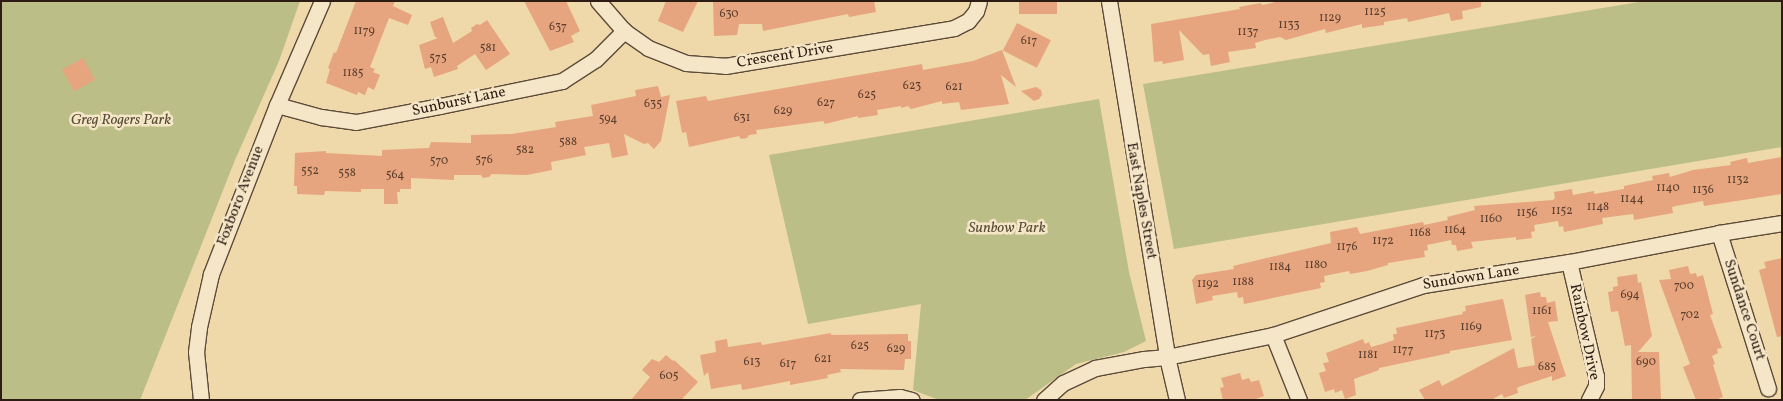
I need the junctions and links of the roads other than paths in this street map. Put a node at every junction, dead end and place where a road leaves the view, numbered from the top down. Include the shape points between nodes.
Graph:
1 (322, 1) edge
2 (598, 1) edge
3 (980, 1) edge
4 (1111, 2) edge
5 (624, 31) junction
6 (277, 105) junction
7 (1782, 224) edge
8 (1719, 233) junction
9 (1569, 262) junction
10 (1273, 335) junction
11 (1167, 357) junction
12 (1768, 388) dead end
13 (201, 400) edge
14 (860, 400) edge
15 (912, 400) edge
16 (1044, 400) edge
17 (1177, 400) edge
18 (1299, 400) edge
19 (1589, 400) edge

1 - 6 street, Foxboro Avenue
2 - 5 street, Crescent Drive
3 - 5 street, Crescent Drive via 968,21 954,28 725,66 686,62 648,48
4 - 11 street, East Naples Street
5 - 6 street, Sunburst Lane via 596,59 562,80 356,122
6 - 13 street, Foxboro Avenue via 211,274 196,352
7 - 8 street, Sundown Lane
8 - 9 street, Sundown Lane
8 - 12 street, Sundance Court
9 - 10 street, Sundown Lane via 1423,284
9 - 19 street, Rainbow Drive via 1596,376 1596,386
10 - 11 street, Sundown Lane
10 - 18 street
11 - 16 street, Sundown Lane via 1095,368 1063,383
11 - 17 street, East Naples Street
14 - 15 street via 900,397

